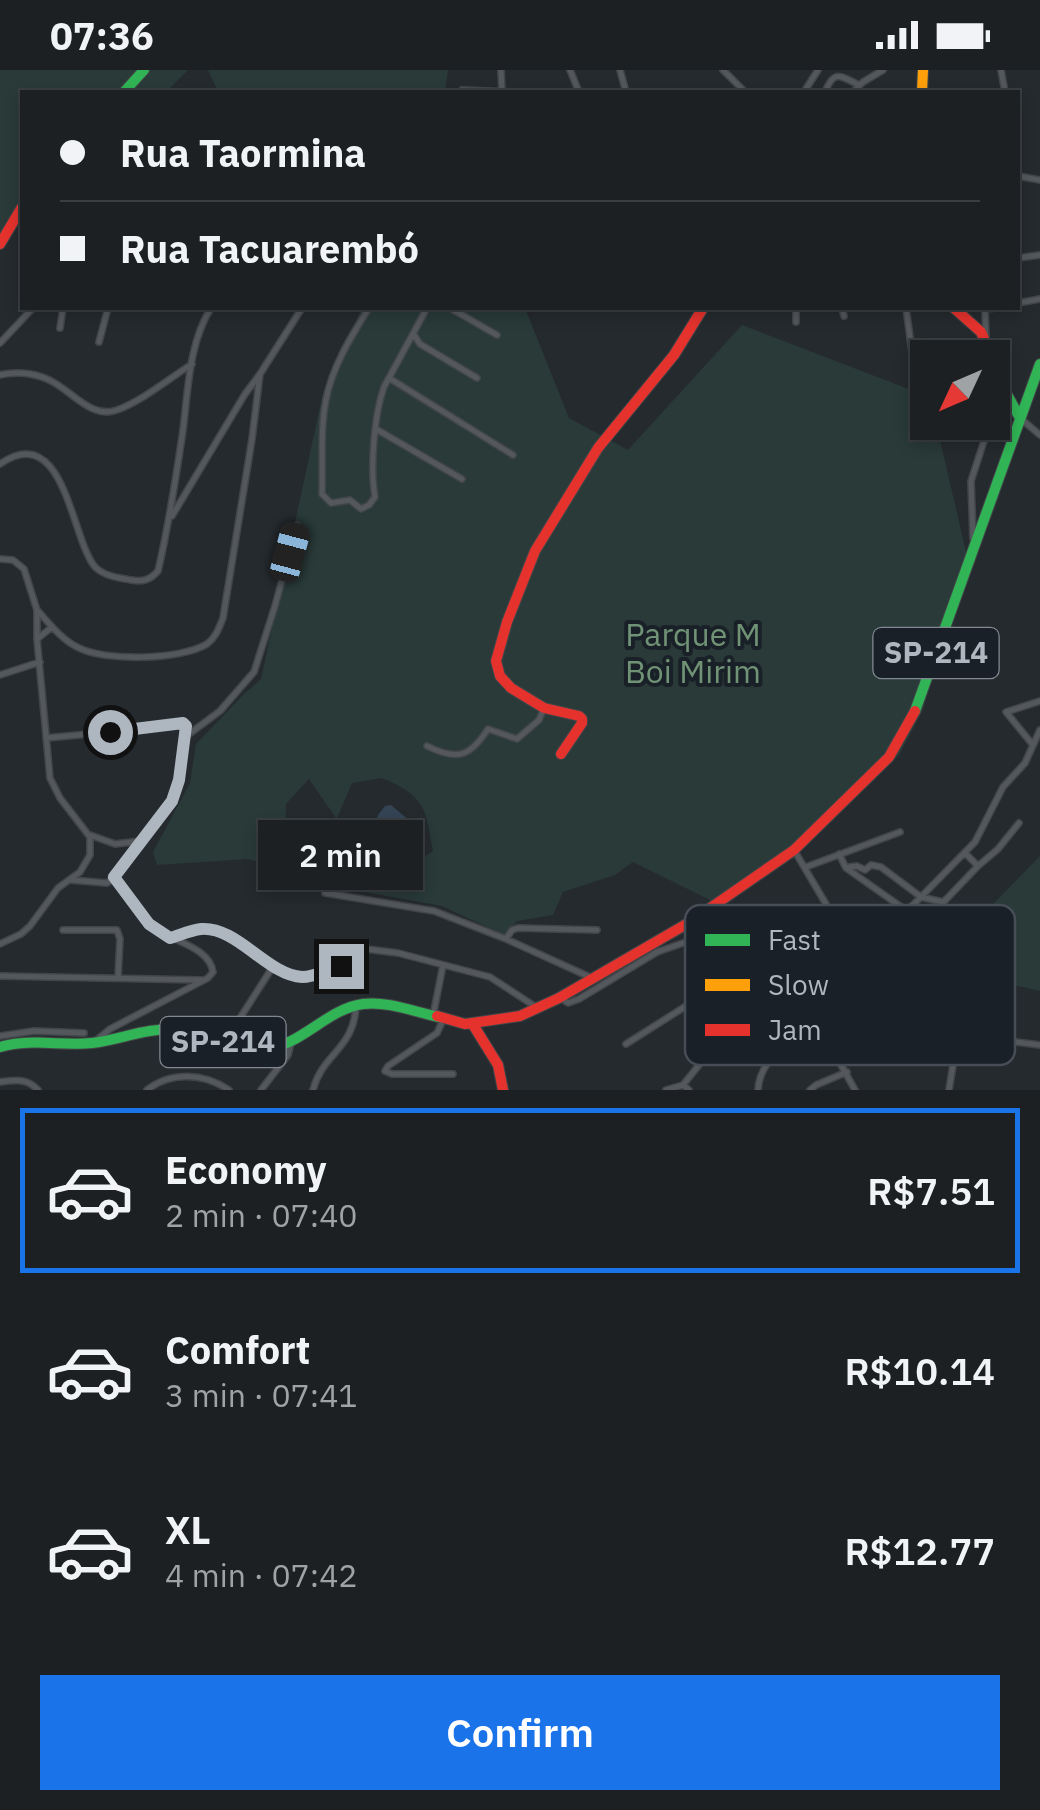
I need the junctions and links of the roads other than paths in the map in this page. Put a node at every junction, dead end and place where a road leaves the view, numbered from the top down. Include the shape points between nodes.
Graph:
1 (144, 70) edge
2 (723, 70) edge
3 (883, 70) edge
4 (859, 85) junction
5 (126, 90) edge
6 (743, 90) edge
7 (826, 90) edge
8 (855, 90) edge
9 (20, 211) edge
10 (0, 244) edge
11 (30, 310) edge
12 (63, 310) edge
13 (107, 310) edge
14 (209, 310) edge
15 (301, 310) edge
16 (368, 310) edge
17 (425, 310) edge
18 (453, 310) edge
19 (702, 310) edge
20 (796, 310) edge
21 (842, 310) edge
22 (906, 310) edge
23 (956, 310) edge
24 (985, 310) edge
25 (844, 316) dead end
26 (796, 322) dead end
27 (60, 328) dead end
28 (412, 334) junction
29 (497, 335) dead end
30 (910, 340) edge
31 (985, 340) edge
32 (986, 340) edge
33 (99, 342) dead end
34 (0, 344) edge
35 (192, 364) junction
36 (1040, 364) edge
37 (260, 374) junction
38 (0, 375) edge
39 (389, 378) junction
40 (477, 378) dead end
41 (245, 394) junction
42 (1010, 401) edge
43 (257, 405) junction
44 (1020, 418) junction
45 (376, 429) junction
46 (1040, 435) edge
47 (985, 440) edge
48 (513, 455) dead end
49 (0, 464) edge
50 (462, 479) dead end
51 (171, 518) junction
52 (297, 524) dead end
53 (973, 546) junction
54 (0, 559) edge
55 (37, 610) junction
56 (52, 627) junction
57 (37, 640) junction
58 (40, 662) junction
59 (0, 675) edge
60 (1040, 700) edge
61 (544, 708) junction
62 (1040, 730) edge
63 (185, 737) junction
64 (46, 738) junction
65 (1036, 742) edge
66 (426, 746) dead end
67 (561, 754) dead end
68 (1019, 823) dead end
69 (900, 832) dead end
70 (87, 834) junction
71 (140, 841) junction
72 (794, 850) junction
73 (839, 854) junction
74 (965, 854) junction
75 (978, 866) junction
76 (806, 867) junction
77 (846, 868) junction
78 (114, 877) junction
79 (68, 879) junction
80 (325, 892) dead end
81 (921, 897) junction
82 (943, 902) junction
83 (715, 905) edge
84 (826, 905) edge
85 (898, 905) edge
86 (913, 905) edge
87 (940, 905) edge
88 (685, 923) edge
89 (62, 930) dead end
90 (597, 930) dead end
91 (170, 938) junction
92 (506, 939) junction
93 (685, 942) edge
94 (0, 944) edge
95 (350, 948) dead end
96 (443, 964) junction
97 (274, 966) junction
98 (341, 966) dead end
99 (0, 976) edge
100 (118, 978) junction
101 (592, 978) junction
102 (204, 980) junction
103 (561, 997) junction
104 (356, 1006) junction
105 (685, 1007) edge
106 (539, 1009) junction
107 (438, 1017) junction
108 (476, 1022) junction
109 (84, 1032) dead end
110 (0, 1036) edge
111 (48, 1036) junction
112 (292, 1038) junction
113 (1015, 1042) edge
114 (93, 1043) junction
115 (224, 1043) junction
116 (626, 1044) dead end
117 (1040, 1045) edge
118 (0, 1047) edge
119 (703, 1065) edge
120 (769, 1065) edge
121 (841, 1065) edge
122 (953, 1065) edge
123 (847, 1072) junction
124 (454, 1074) dead end
125 (0, 1082) edge
126 (686, 1088) edge
127 (38, 1090) edge
128 (146, 1090) edge
129 (229, 1090) edge
130 (261, 1090) edge
131 (313, 1090) edge
132 (503, 1090) edge
133 (666, 1090) edge
134 (758, 1090) edge
135 (810, 1090) edge
136 (855, 1090) edge
137 (949, 1090) edge

1 - 5 main road
2 - 6 street
3 - 4 street
4 - 7 street via 838,74
4 - 8 street
9 - 10 main road
11 - 34 street
12 - 27 street
13 - 33 street
14 - 35 street
15 - 37 street
16 - 45 street via 325,404 322,494 331,503 350,500 361,510 375,497
17 - 28 street
18 - 29 street
19 - 61 main road via 604,440 540,542 504,631 496,661 500,676
20 - 26 street
21 - 25 street
22 - 30 street
23 - 31 main road
24 - 32 street
28 - 39 street
28 - 40 street
35 - 38 street via 108,412 92,409 48,379
35 - 51 street
36 - 44 main road, SP-214
37 - 41 street
37 - 43 street
39 - 45 street
39 - 48 street
41 - 43 street
41 - 51 street
42 - 44 main road
43 - 56 street via 223,618 213,639 164,656 115,657 74,646
44 - 46 street
44 - 53 main road, SP-214
45 - 50 street
47 - 53 street via 971,481
49 - 51 street via 25,455 55,472 91,561 106,575 143,581 155,575
52 - 63 street via 254,672
53 - 72 main road, SP-214 via 900,742
54 - 55 street via 24,569
55 - 56 street
55 - 57 street
56 - 57 street
57 - 58 street
58 - 59 street
58 - 64 street
60 - 65 street via 1006,712
61 - 66 street via 517,740 488,729 470,751 452,754
61 - 67 main road via 582,719
62 - 65 street
63 - 64 street via 183,723
63 - 71 street via 172,801
64 - 70 street via 51,782
65 - 74 street
68 - 75 street
69 - 73 street
70 - 71 street via 107,842
70 - 79 street via 90,855
71 - 78 street
72 - 76 street
72 - 83 main road, SP-214
73 - 76 street
73 - 77 street
74 - 75 street
74 - 81 street
75 - 82 street
76 - 84 street
77 - 81 street via 881,867
77 - 85 street
78 - 79 street via 107,883
78 - 91 street via 149,924
79 - 94 street via 30,926
80 - 92 street via 425,908
81 - 82 street
81 - 86 street
82 - 87 street
88 - 101 main road, SP-214
89 - 100 street via 117,930
90 - 92 street via 518,928
91 - 97 street via 216,931
91 - 102 street via 210,960 213,972
92 - 101 street
93 - 103 street via 580,998 568,1003
95 - 96 street
96 - 106 street via 490,977
96 - 107 street
97 - 98 street via 301,977
97 - 115 street
99 - 100 street
100 - 102 street
101 - 103 main road, SP-214
102 - 114 street
103 - 106 main road, SP-214
104 - 107 main road, SP-214
104 - 112 main road, SP-214
104 - 131 street via 350,1037
105 - 116 street
106 - 108 main road, SP-214
107 - 108 main road, SP-214
107 - 124 street via 437,1034 385,1071
108 - 132 main road
109 - 111 street
110 - 111 street
111 - 114 main road, SP-214
111 - 118 main road, SP-214
112 - 115 main road, SP-214 via 267,1049
112 - 130 street via 288,1055
113 - 117 street
114 - 115 main road, SP-214 via 178,1030
119 - 126 street
120 - 134 street
121 - 123 street
122 - 137 street
123 - 135 street
123 - 136 street
125 - 127 street via 31,1082
126 - 133 street
128 - 129 street via 164,1078 188,1077

